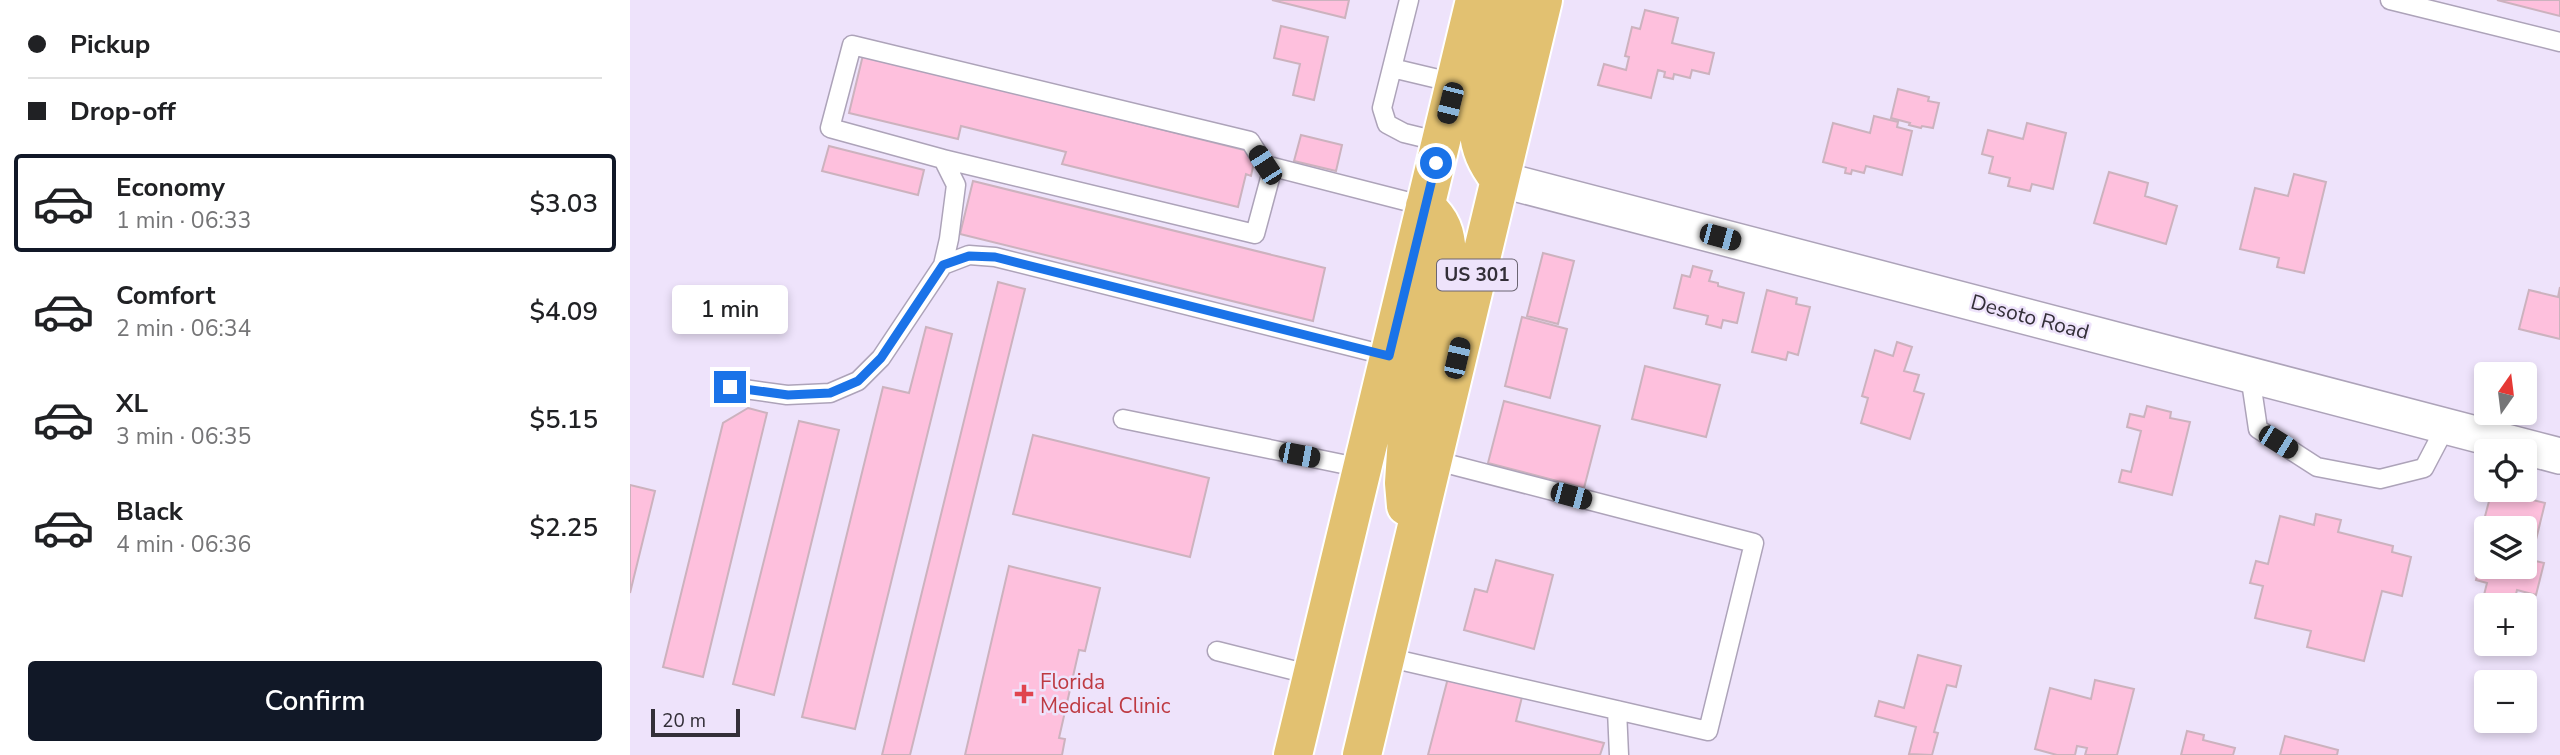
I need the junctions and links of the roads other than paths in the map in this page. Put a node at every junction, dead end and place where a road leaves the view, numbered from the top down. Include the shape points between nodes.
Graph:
1 (1409, 0) edge
2 (1475, 0) edge
3 (1508, 0) edge
4 (1543, 0) edge
5 (2390, 0) edge
6 (2560, 42) edge
7 (1392, 68) junction
8 (1455, 83) junction
9 (1441, 142) junction
10 (943, 159) junction
11 (1273, 167) junction
12 (1499, 179) junction
13 (1425, 206) junction
14 (943, 265) junction
15 (1389, 356) junction
16 (2250, 375) junction
17 (730, 387) dead end
18 (1123, 419) dead end
19 (2446, 426) junction
20 (2560, 456) edge
21 (1433, 460) junction
22 (1362, 468) junction
23 (1410, 550) junction
24 (1217, 651) dead end
25 (1386, 657) junction
26 (1312, 675) junction
27 (1617, 710) junction
28 (1293, 755) edge
29 (1362, 755) edge
30 (1619, 755) edge

1 - 7 lane
2 - 8 main road, US 301
3 - 12 main road via 1478,127 1479,145
4 - 12 main road, US 301
5 - 6 lane
7 - 8 lane
7 - 9 lane via 1382,108 1387,124
8 - 9 main road, US 301
9 - 13 main road, US 301
10 - 11 lane via 1255,234
10 - 11 lane via 830,128 852,45 1250,141 1265,165
10 - 14 lane via 956,185
11 - 13 lane
12 - 16 street, Desoto Road
12 - 21 main road, US 301
13 - 15 main road, US 301
13 - 23 main road via 1438,217 1446,234 1447,255 1409,408 1404,483
14 - 15 lane via 969,256 995,257
14 - 17 lane via 881,358 858,381 830,393 788,395
15 - 22 main road, US 301
16 - 19 street, Desoto Road
16 - 19 lane via 2258,429 2317,467 2380,479 2424,468
18 - 22 lane
19 - 20 street, Desoto Road
21 - 23 main road, US 301
21 - 27 lane via 1754,543 1708,731
22 - 26 main road, US 301
23 - 25 main road, US 301
24 - 26 lane
25 - 27 lane
25 - 29 main road, US 301
26 - 28 main road, US 301
27 - 30 lane

